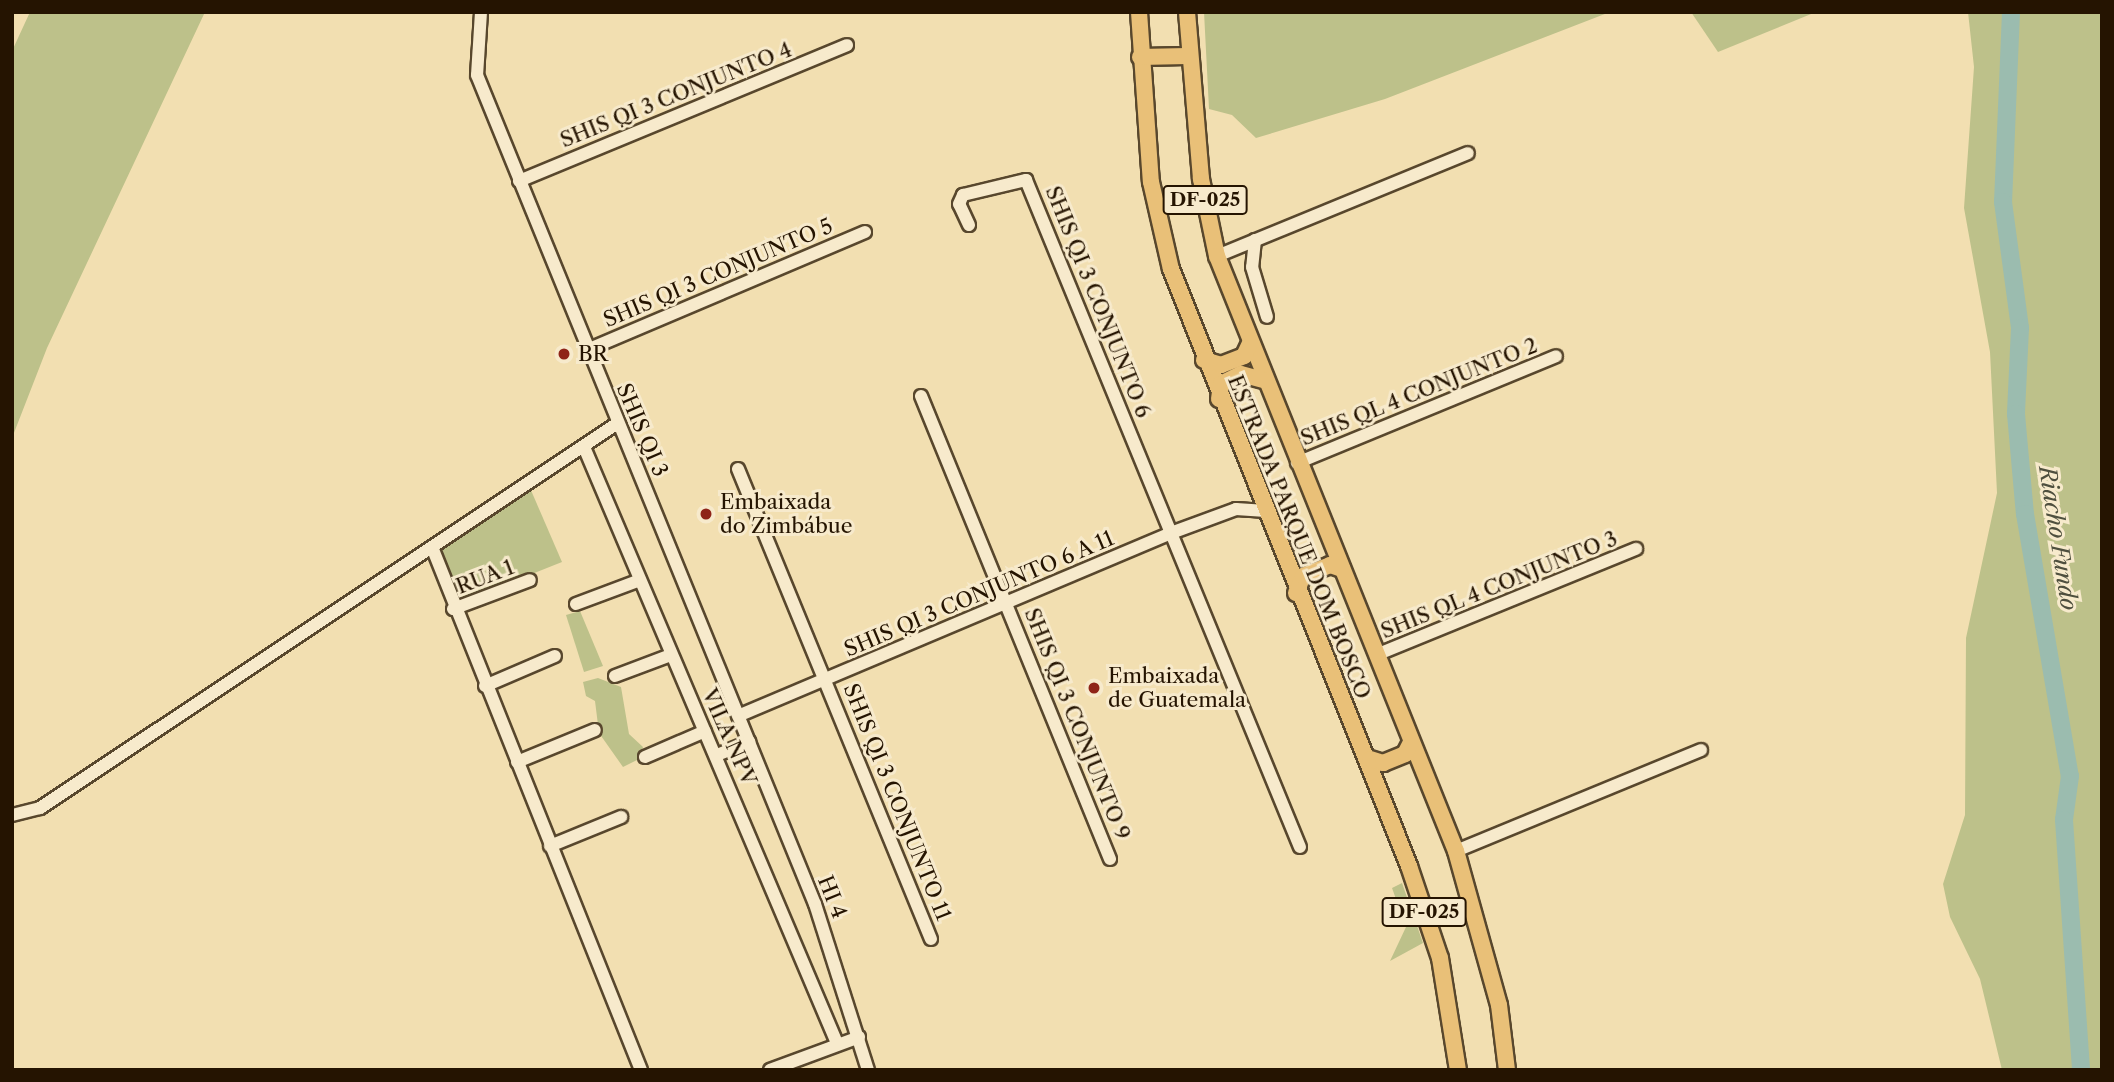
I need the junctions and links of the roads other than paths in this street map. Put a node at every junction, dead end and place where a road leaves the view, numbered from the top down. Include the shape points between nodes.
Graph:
1 (481, 12) edge
2 (1139, 12) edge
3 (1187, 12) edge
4 (847, 45) dead end
5 (1187, 56) junction
6 (1140, 57) junction
7 (1468, 153) dead end
8 (519, 180) junction
9 (969, 225) dead end
10 (865, 232) dead end
11 (1255, 240) junction
12 (1217, 256) junction
13 (1267, 317) dead end
14 (1250, 343) junction
15 (587, 350) junction
16 (1556, 356) dead end
17 (1204, 360) junction
18 (1263, 380) junction
19 (922, 396) dead end
20 (1219, 400) junction
21 (618, 423) junction
22 (584, 447) junction
23 (1297, 464) junction
24 (738, 469) dead end
25 (1257, 487) junction
26 (1236, 509) junction
27 (1266, 511) junction
28 (1171, 533) junction
29 (1331, 543) junction
30 (432, 547) junction
31 (1636, 549) dead end
32 (1284, 561) junction
33 (1342, 569) junction
34 (530, 580) dead end
35 (638, 580) junction
36 (1296, 593) junction
37 (1008, 603) junction
38 (576, 604) dead end
39 (453, 610) junction
40 (671, 655) junction
41 (1376, 655) junction
42 (555, 656) dead end
43 (615, 676) dead end
44 (827, 679) junction
45 (485, 686) junction
46 (738, 716) junction
47 (595, 730) dead end
48 (705, 731) junction
49 (1411, 742) junction
50 (749, 743) junction
51 (1701, 750) dead end
52 (717, 755) junction
53 (645, 757) dead end
54 (1370, 759) junction
55 (517, 762) junction
56 (1420, 763) junction
57 (1377, 779) junction
58 (12, 815) edge
59 (621, 817) dead end
60 (550, 846) junction
61 (1300, 846) dead end
62 (1456, 851) junction
63 (1110, 859) dead end
64 (931, 939) dead end
65 (859, 1037) junction
66 (838, 1043) junction
67 (640, 1070) edge
68 (770, 1070) edge
69 (867, 1070) edge
70 (1458, 1070) edge
71 (1507, 1070) edge

1 - 8 street, SHIS QI 3 via 477,75
2 - 6 main road, ESTRADA PARQUE DOM BOSCO / DF-025
3 - 5 main road, ESTRADA PARQUE DOM BOSCO / DF-025
4 - 8 street, SHIS QI 3 CONJUNTO 4
5 - 6 main road
5 - 12 main road, ESTRADA PARQUE DOM BOSCO / DF-025
6 - 17 main road, ESTRADA PARQUE DOM BOSCO / DF-025 via 1152,182 1171,269
7 - 11 street
8 - 15 street, SHIS QI 3
9 - 28 street, SHIS QI 3 CONJUNTO 6 via 959,204 963,195 1026,180
10 - 15 street, SHIS QI 3 CONJUNTO 5
11 - 12 street
11 - 13 street via 1252,267
12 - 14 main road, ESTRADA PARQUE DOM BOSCO / DF-025
14 - 17 main road via 1244,356 1221,365
14 - 18 main road, ESTRADA PARQUE DOM BOSCO / DF-025
15 - 21 street, SHIS QI 3
16 - 23 street, SHIS QL 4 CONJUNTO 2
17 - 20 main road, ESTRADA PARQUE DOM BOSCO / DF-025
18 - 20 main road via 1241,374 1221,384
18 - 23 main road, ESTRADA PARQUE DOM BOSCO / DF-025
19 - 37 street, SHIS QI 3 CONJUNTO 9
20 - 25 main road, ESTRADA PARQUE DOM BOSCO / DF-025
21 - 22 street
21 - 46 street, SHIS QI 3
22 - 30 street
22 - 35 street, VILA NPV
23 - 29 main road, ESTRADA PARQUE DOM BOSCO / DF-025
24 - 44 street, SHIS QI 3 CONJUNTO 11
25 - 26 street, SHIS QI 3 CONJUNTO 6 A 11
25 - 27 main road, ESTRADA PARQUE DOM BOSCO / DF-025
26 - 27 street, SHIS QI 3 CONJUNTO 6 A 11
26 - 28 street, SHIS QI 3 CONJUNTO 6 A 11
27 - 32 main road, ESTRADA PARQUE DOM BOSCO / DF-025
28 - 37 street, SHIS QI 3 CONJUNTO 6 A 11
28 - 61 street
29 - 32 main road via 1321,558 1298,566
29 - 33 main road, ESTRADA PARQUE DOM BOSCO / DF-025
30 - 39 street
30 - 58 street via 40,808
31 - 41 street, SHIS QL 4 CONJUNTO 3
32 - 36 main road, ESTRADA PARQUE DOM BOSCO / DF-025
33 - 36 main road via 1330,565 1303,576
33 - 41 main road, ESTRADA PARQUE DOM BOSCO / DF-025
34 - 39 street, RUA 1
35 - 38 street
35 - 40 street, VILA NPV
36 - 54 main road, ESTRADA PARQUE DOM BOSCO / DF-025
37 - 44 street, SHIS QI 3 CONJUNTO 6 A 11
37 - 63 street, SHIS QI 3 CONJUNTO 9
39 - 45 street
40 - 43 street
40 - 48 street, VILA NPV
41 - 49 main road, ESTRADA PARQUE DOM BOSCO / DF-025
42 - 45 street
44 - 46 street, SHIS QI 3 CONJUNTO 6 A 11
44 - 64 street, SHIS QI 3 CONJUNTO 11
45 - 55 street
46 - 50 street, SHIS QI 3
47 - 55 street
48 - 52 street, VILA NPV
48 - 53 street
49 - 54 main road via 1405,754 1384,763
49 - 56 main road, ESTRADA PARQUE DOM BOSCO / DF-025
50 - 52 street
50 - 65 street, HI 4 via 836,958
51 - 62 street
52 - 66 street, VILA NPV
54 - 57 main road, ESTRADA PARQUE DOM BOSCO / DF-025
55 - 60 street
56 - 57 main road via 1409,761
56 - 62 main road, ESTRADA PARQUE DOM BOSCO / DF-025
57 - 70 main road, ESTRADA PARQUE DOM BOSCO / DF-025 via 1440,958
59 - 60 street
60 - 67 street
62 - 71 main road, ESTRADA PARQUE DOM BOSCO / DF-025 via 1493,980
65 - 66 street
65 - 69 street, HI 4
66 - 68 street

